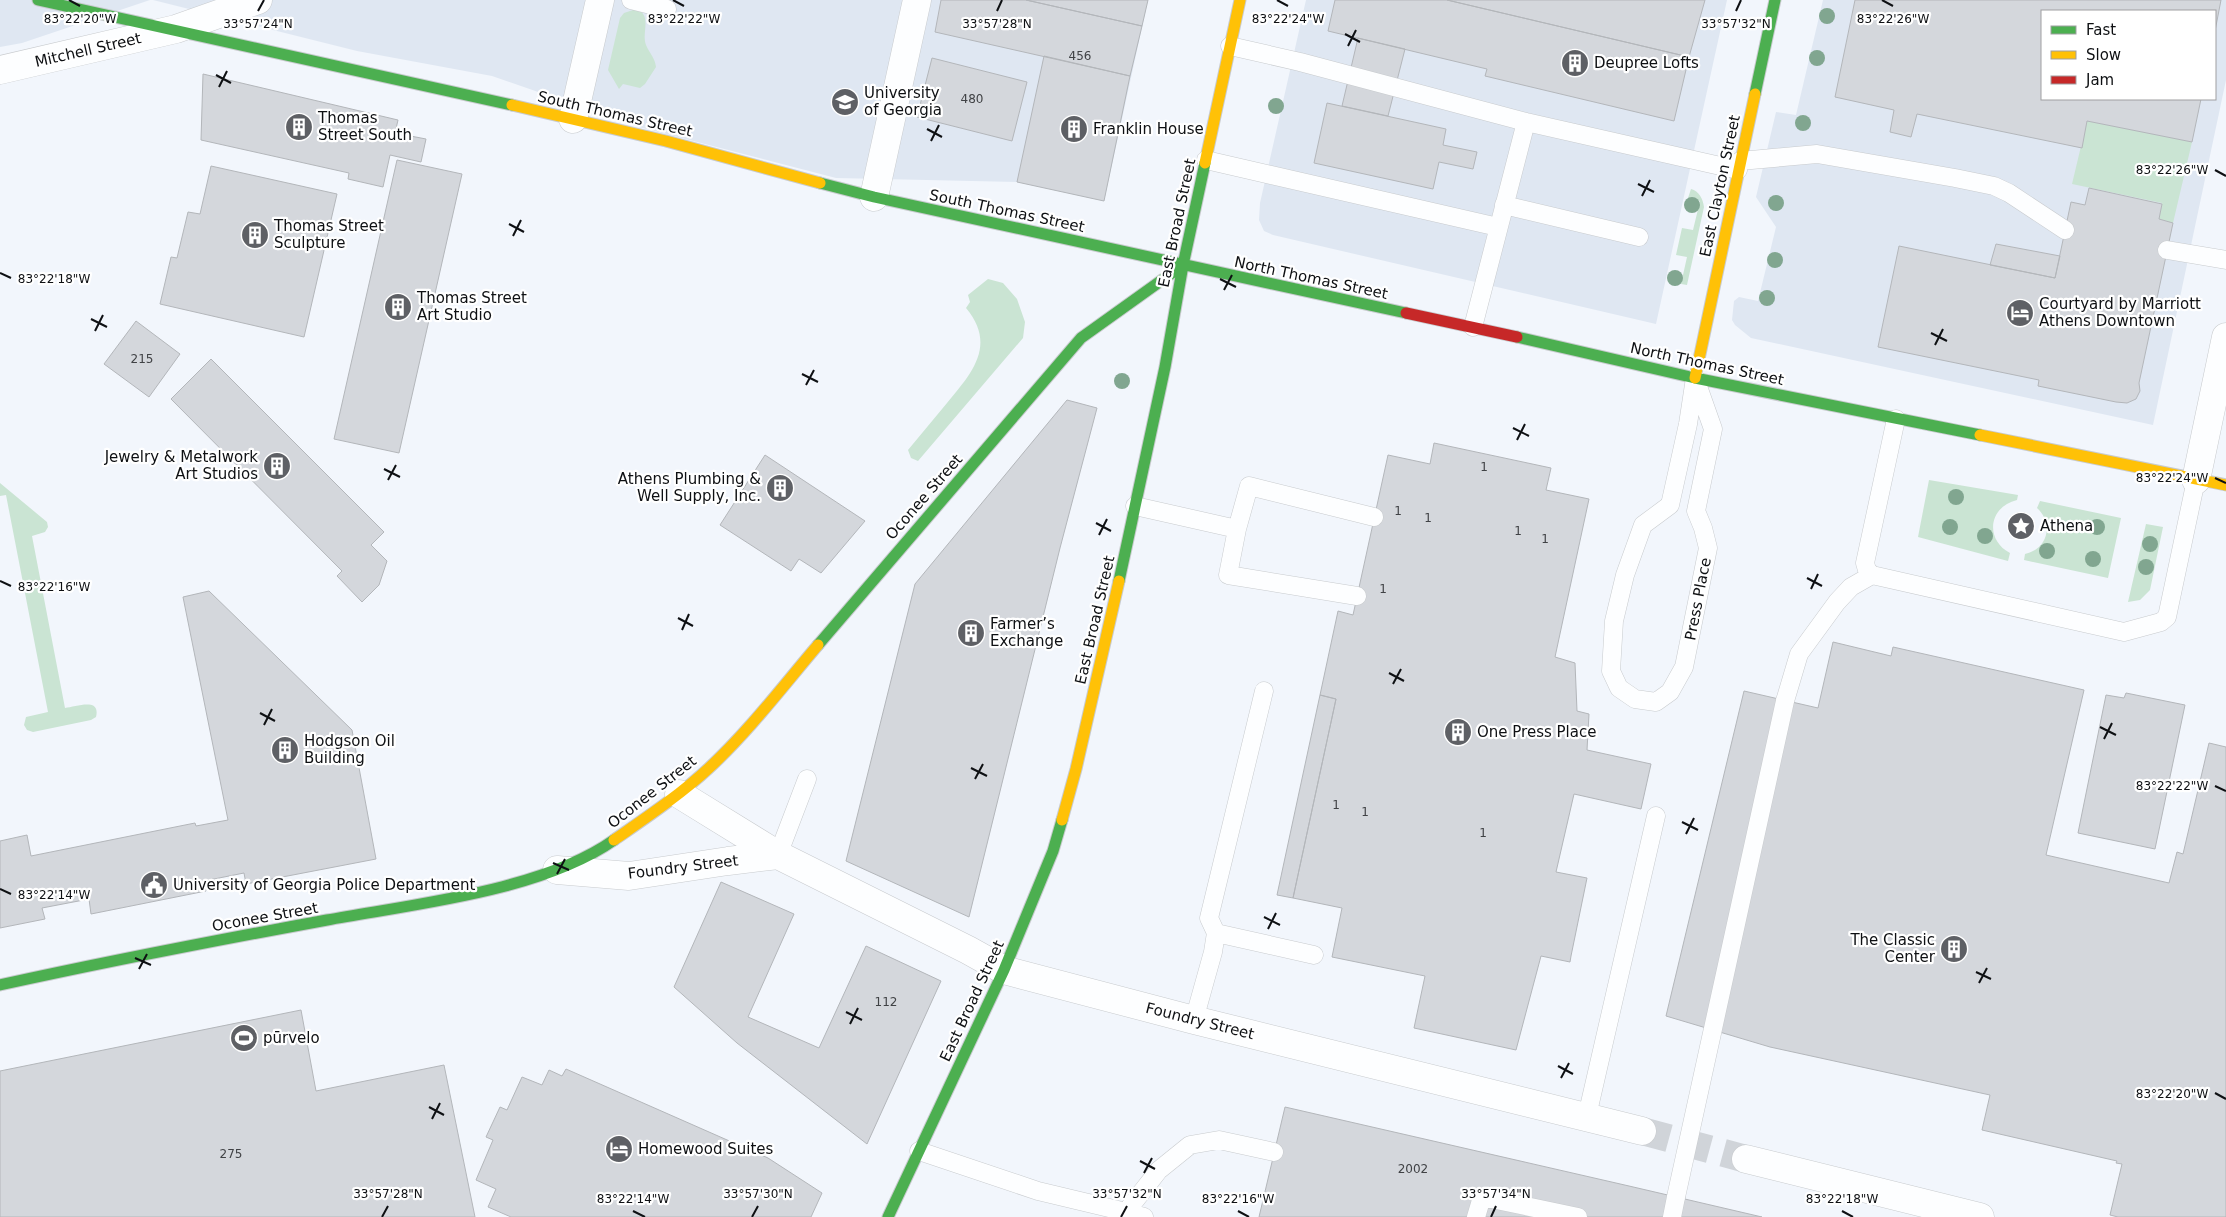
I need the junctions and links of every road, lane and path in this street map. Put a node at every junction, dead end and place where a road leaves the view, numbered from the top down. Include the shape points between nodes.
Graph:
1 (38, 0) edge
2 (258, 0) edge
3 (600, 0) edge
4 (631, 0) edge
5 (917, 0) edge
6 (1240, 0) edge
7 (1775, 0) edge
8 (667, 9) dead end
9 (176, 29) junction
10 (1230, 46) junction
11 (0, 70) edge
12 (573, 119) junction
13 (1526, 122) junction
14 (1206, 160) junction
15 (1739, 165) junction
16 (874, 197) junction
17 (1504, 205) junction
18 (1498, 227) junction
19 (2065, 230) dead end
20 (1639, 237) dead end
21 (2167, 250) dead end
22 (2226, 260) edge
23 (1183, 265) junction
24 (1473, 327) junction
25 (2226, 337) edge
26 (1695, 378) junction
27 (1896, 419) junction
28 (2196, 480) junction
29 (2226, 485) edge
30 (1670, 505) junction
31 (1135, 506) junction
32 (1696, 512) junction
33 (1374, 517) dead end
34 (1237, 529) junction
35 (1872, 575) junction
36 (1357, 596) dead end
37 (1264, 690) dead end
38 (807, 779) dead end
39 (679, 794) junction
40 (1656, 816) dead end
41 (778, 855) junction
42 (557, 870) junction
43 (1216, 933) junction
44 (1314, 955) dead end
45 (1004, 970) junction
46 (0, 985) edge
47 (1194, 1020) junction
48 (1587, 1116) junction
49 (1642, 1131) tunnel mouth
50 (919, 1151) junction
51 (1274, 1152) dead end
52 (1746, 1160) tunnel mouth
53 (1126, 1212) junction
54 (888, 1217) edge
55 (1144, 1217) edge
56 (1476, 1217) edge
57 (1578, 1217) edge
58 (1672, 1217) edge
59 (1980, 1217) edge

1 - 9 main road, South Thomas Street
2 - 9 street, Mitchell Street
3 - 12 street
4 - 8 lane
5 - 16 street
6 - 10 main road, East Broad Street
7 - 15 main road, East Clayton Street
9 - 11 street, Mitchell Street
9 - 12 main road, South Thomas Street
10 - 13 lane
10 - 14 main road, East Broad Street
12 - 16 main road, South Thomas Street
13 - 15 lane
13 - 17 lane
14 - 18 lane
14 - 23 main road, East Broad Street
15 - 19 lane via 1817,154 1956,178 2010,193
15 - 26 main road, East Clayton Street
16 - 23 main road, South Thomas Street
17 - 18 lane
17 - 20 lane
18 - 24 lane
21 - 22 lane
23 - 24 main road, North Thomas Street
23 - 31 main road, East Broad Street
23 - 39 main road, Oconee Street via 1081,338 752,722 710,767
24 - 26 main road, North Thomas Street
25 - 28 street
26 - 27 main road, North Thomas Street
26 - 30 lane
26 - 32 lane via 1713,429
27 - 28 main road, North Thomas Street
27 - 35 lane via 1865,563
28 - 29 main road, North Thomas Street
28 - 35 lane via 2167,617 2132,631 2118,631
30 - 32 lane
30 - 32 lane, Press Place via 1643,525 1625,575 1614,621 1611,671 1619,688 1635,699 1656,702 1670,692 1684,667 1708,548
31 - 34 lane
31 - 45 main road, East Broad Street via 1080,749 1053,851
33 - 34 lane via 1249,486
34 - 36 lane via 1228,575
35 - 58 lane, bridge via 1851,587 1837,602 1800,654 1785,701
37 - 43 lane via 1209,918
38 - 41 lane
39 - 41 street, Foundry Street
39 - 42 main road, Oconee Street via 611,842
40 - 48 lane
41 - 42 street, Foundry Street via 629,876
41 - 45 street, Foundry Street
42 - 46 main road, Oconee Street via 482,891 136,955
43 - 44 lane
43 - 47 lane
45 - 47 street, Foundry Street
45 - 50 main road, East Broad Street
47 - 48 street, Foundry Street
48 - 49 street, Foundry Street
50 - 53 lane via 1038,1191
50 - 54 main road, East Broad Street
51 - 53 lane via 1219,1140 1190,1144 1159,1170
52 - 59 street
53 - 55 lane
56 - 57 lane via 1482,1197

